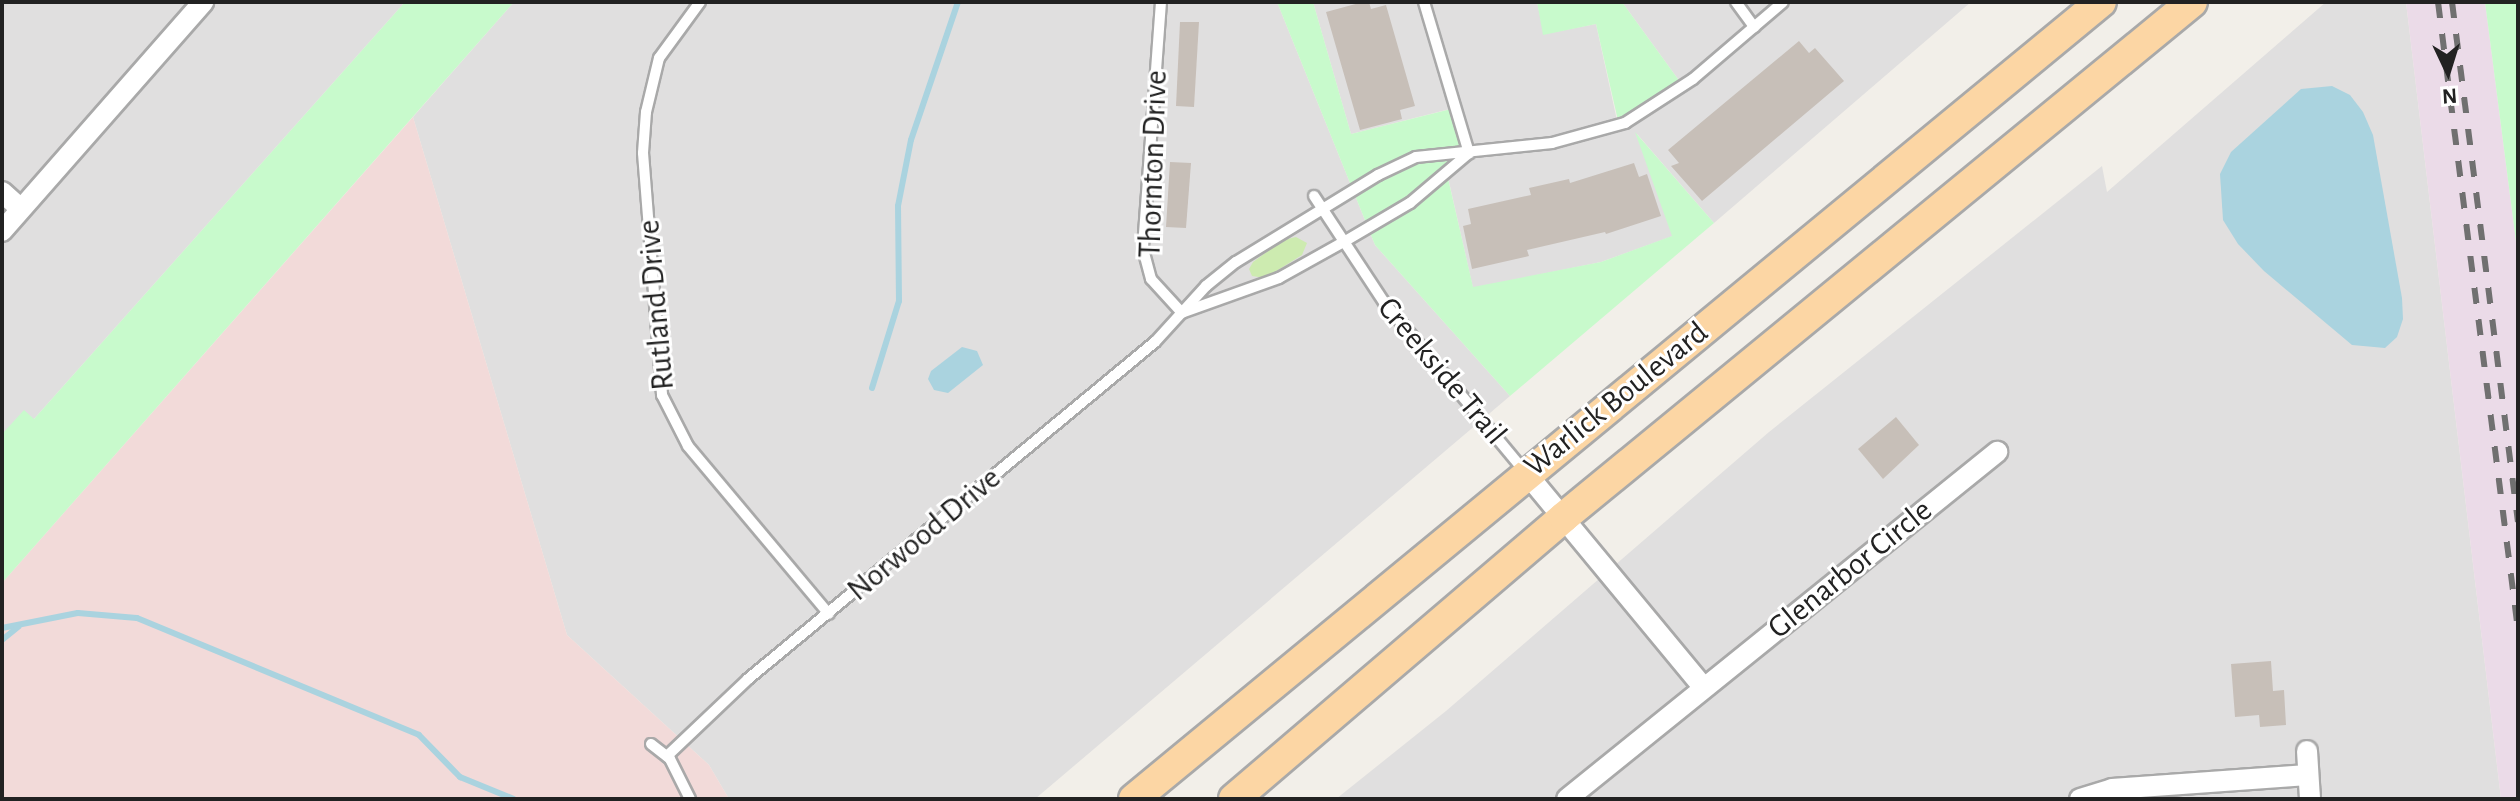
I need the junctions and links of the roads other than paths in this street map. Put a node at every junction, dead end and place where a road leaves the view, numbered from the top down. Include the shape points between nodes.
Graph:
1 (203, 2) edge
2 (700, 2) edge
3 (1161, 2) edge
4 (1424, 2) edge
5 (1736, 2) edge
6 (1783, 2) edge
7 (2101, 2) edge
8 (2192, 2) edge
9 (1754, 27) junction
10 (1469, 153) junction
11 (2, 192) edge
12 (1314, 196) dead end
13 (21, 209) junction
14 (1322, 211) junction
15 (2, 231) edge
16 (1342, 243) junction
17 (1182, 313) junction
18 (1997, 452) dead end
19 (1526, 473) junction
20 (1564, 517) junction
21 (829, 614) junction
22 (1703, 687) junction
23 (651, 744) dead end
24 (2307, 751) dead end
25 (667, 756) junction
26 (2308, 775) junction
27 (690, 799) edge
28 (1134, 799) edge
29 (1234, 799) edge
30 (1567, 799) edge
31 (2080, 799) edge
32 (2310, 799) edge

1 - 13 street
2 - 21 lane, Rutland Drive via 659,58 646,112 643,153 662,395 688,446
3 - 17 lane, Thornton Drive via 1143,249 1151,279
4 - 10 lane
5 - 9 lane
6 - 9 lane, Norwood Drive
7 - 19 main road, Warlick Boulevard
8 - 20 main road, Warlick Boulevard
9 - 10 lane, Norwood Drive via 1676,92 1625,123 1578,139
10 - 14 lane, Norwood Drive via 1416,157
10 - 16 lane via 1410,203
11 - 13 street
12 - 14 lane, Creekside Trail
13 - 15 street
14 - 16 lane, Creekside Trail
14 - 17 lane, Norwood Drive via 1236,262
16 - 17 lane via 1241,295
16 - 19 lane, Creekside Trail via 1384,302
17 - 21 lane, Norwood Drive via 1155,342
18 - 22 street, Glenarbor Circle
19 - 20 street, Creekside Trail
19 - 28 main road, Warlick Boulevard
20 - 22 street, Creekside Trail
20 - 29 main road, Warlick Boulevard
21 - 25 lane, Norwood Drive via 748,679
22 - 30 street, Glenarbor Circle
23 - 25 lane
24 - 26 street
25 - 27 lane
26 - 31 street via 2112,789
26 - 32 street

